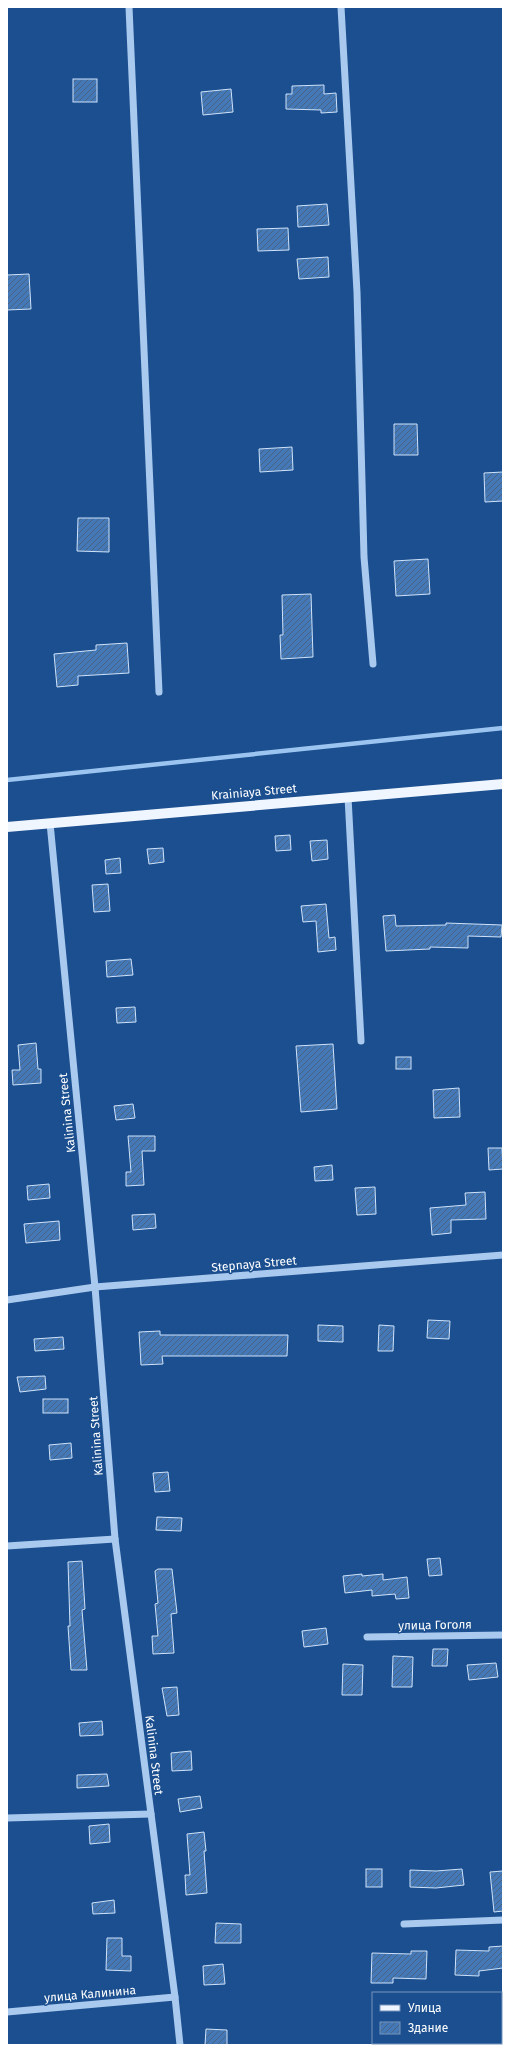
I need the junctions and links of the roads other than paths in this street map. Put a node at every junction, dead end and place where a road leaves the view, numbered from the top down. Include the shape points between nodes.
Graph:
1 (129, 7) edge
2 (341, 7) edge
3 (373, 664) dead end
4 (159, 692) dead end
5 (503, 784) edge
6 (348, 797) junction
7 (50, 823) junction
8 (7, 827) edge
9 (361, 1041) dead end
10 (503, 1255) edge
11 (95, 1287) junction
12 (7, 1300) edge
13 (115, 1539) junction
14 (7, 1546) edge
15 (503, 1634) edge
16 (367, 1637) dead end
17 (151, 1814) junction
18 (7, 1818) edge
19 (503, 1920) edge
20 (404, 1924) dead end
21 (175, 1997) junction
22 (7, 2012) edge
23 (180, 2045) edge

1 - 4 street
2 - 3 street via 357,292 364,557
5 - 6 main road, Krainiaya Street
6 - 7 main road, Krainiaya Street
6 - 9 street
7 - 8 main road, Krainiaya Street
7 - 11 street, Kalinina Street
10 - 11 street, Stepnaya Street
11 - 12 street, Stepnaya Street
11 - 13 street, Kalinina Street
13 - 14 street
13 - 17 street, Kalinina Street
15 - 16 street, улица Гоголя
17 - 18 street
17 - 21 street, Kalinina Street
19 - 20 street
21 - 22 street, улица Калинина
21 - 23 street, Kalinina Street

